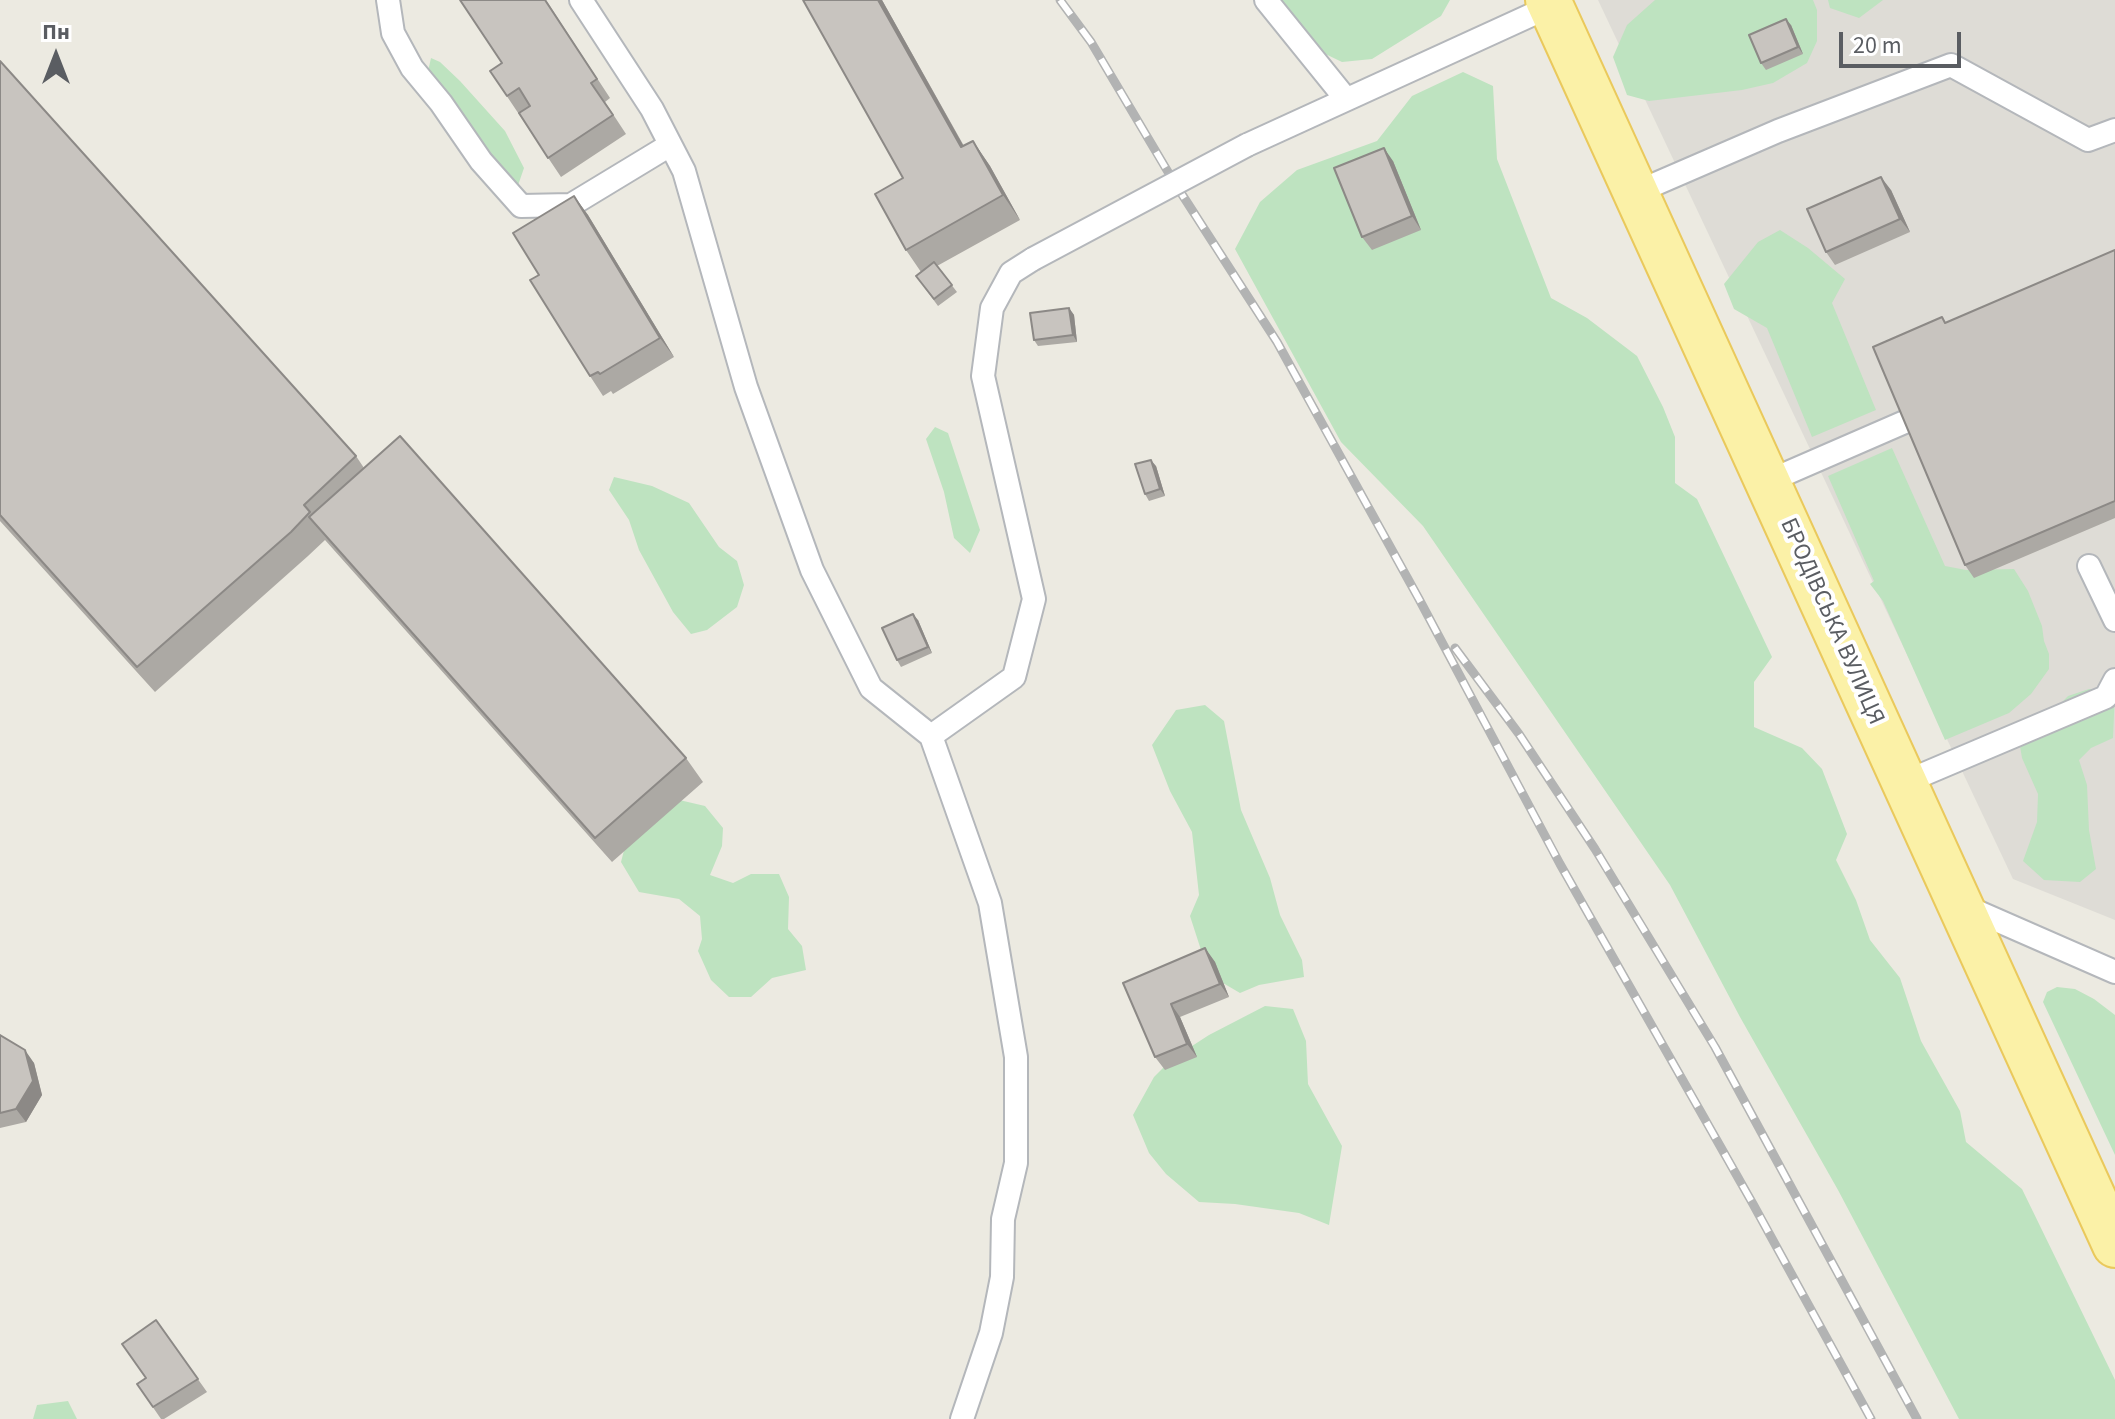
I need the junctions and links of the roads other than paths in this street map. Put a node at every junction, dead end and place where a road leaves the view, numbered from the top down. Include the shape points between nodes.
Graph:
1 (388, 0) edge
2 (581, 0) edge
3 (1266, 0) edge
4 (1549, 3) edge
5 (1346, 99) junction
6 (2115, 130) edge
7 (670, 145) junction
8 (1637, 192) junction
9 (1907, 421) edge
10 (1769, 481) junction
11 (2089, 566) dead end
12 (2115, 620) edge
13 (2115, 680) edge
14 (931, 736) junction
15 (1903, 783) junction
16 (1958, 904) junction
17 (2115, 972) edge
18 (2115, 1245) edge
19 (962, 1419) edge

1 - 7 lane via 393,33 412,68 521,206 571,205
2 - 7 lane
3 - 5 lane
4 - 5 lane
4 - 8 main road, БРОДІВСЬКА ВУЛИЦЯ
5 - 14 lane, bridge via 1247,145 1011,273 992,308 983,376 1034,599 1014,677
6 - 8 lane via 2088,140 1951,65
7 - 14 lane via 684,171 746,387 812,570 871,688
8 - 10 main road, БРОДІВСЬКА ВУЛИЦЯ
9 - 10 lane
10 - 15 main road, БРОДІВСЬКА ВУЛИЦЯ
11 - 12 lane
13 - 15 lane via 2106,697
14 - 19 lane via 990,903 1016,1057 1016,1163 1003,1219 1002,1277 991,1333
15 - 16 main road, БРОДІВСЬКА ВУЛИЦЯ
16 - 17 lane
16 - 18 main road, БРОДІВСЬКА ВУЛИЦЯ

